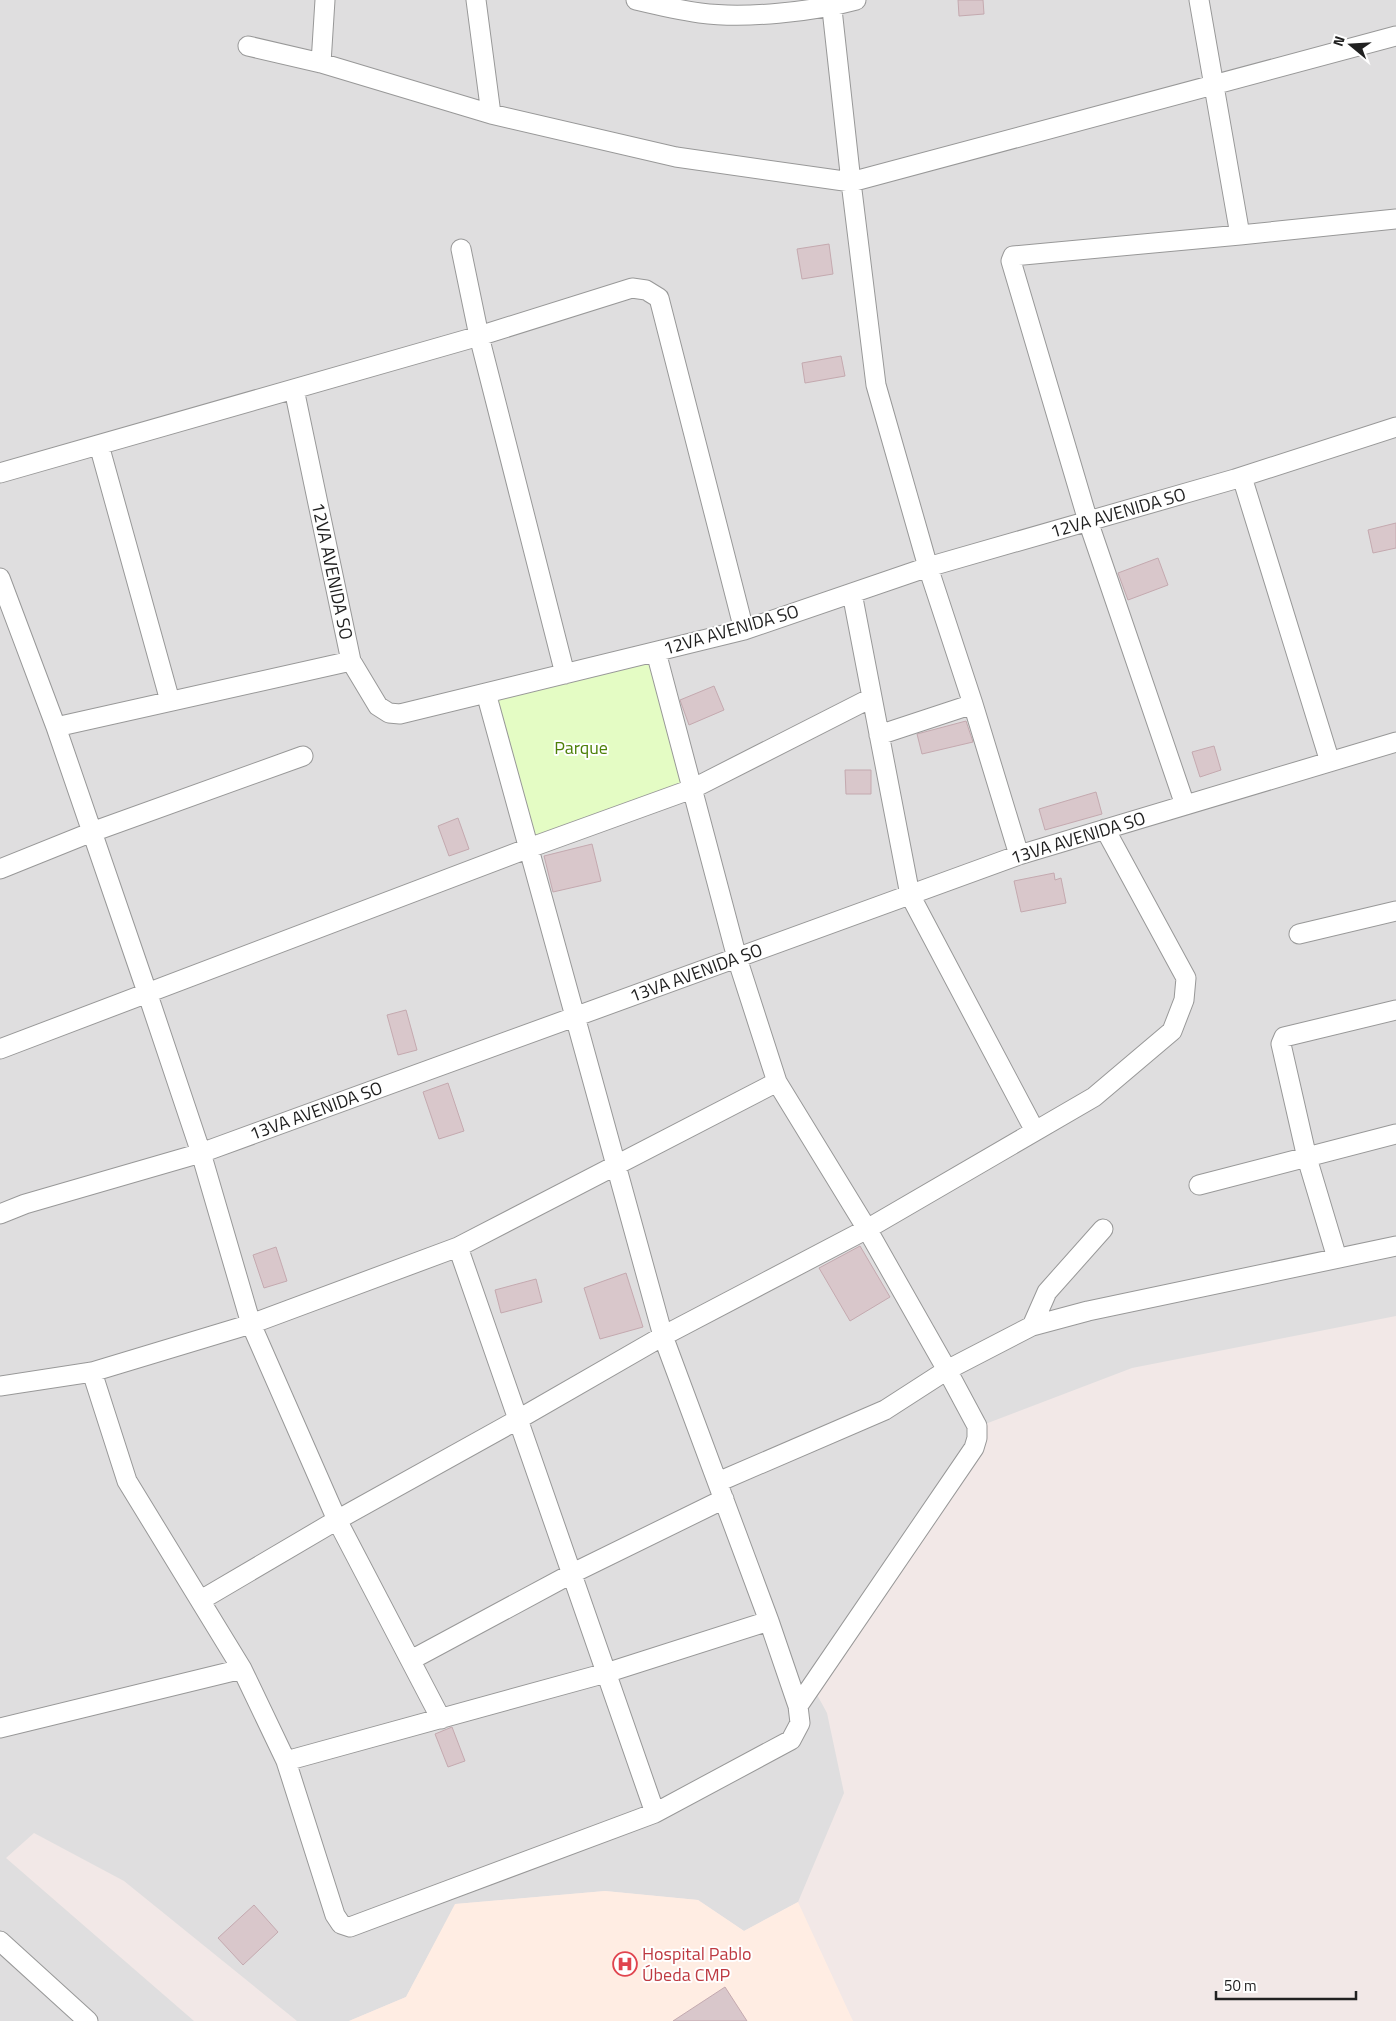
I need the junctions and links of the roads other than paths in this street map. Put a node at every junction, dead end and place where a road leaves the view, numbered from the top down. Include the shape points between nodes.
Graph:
1 (325, 0) edge
2 (476, 0) edge
3 (636, 0) edge
4 (856, 0) edge
5 (1199, 0) edge
6 (832, 3) edge
7 (1396, 36) edge
8 (248, 46) dead end
9 (321, 63) junction
10 (1215, 84) junction
11 (491, 114) junction
12 (851, 182) junction
13 (1396, 219) edge
14 (1240, 235) junction
15 (461, 249) dead end
16 (479, 336) junction
17 (294, 389) junction
18 (1395, 430) edge
19 (99, 445) junction
20 (0, 473) edge
21 (1242, 477) junction
22 (1088, 521) junction
23 (928, 567) junction
24 (0, 578) edge
25 (852, 593) junction
26 (744, 630) junction
27 (656, 652) junction
28 (351, 661) junction
29 (565, 674) junction
30 (486, 693) junction
31 (872, 698) junction
32 (170, 702) junction
33 (973, 704) junction
34 (56, 727) junction
35 (879, 735) junction
36 (1396, 742) edge
37 (303, 756) dead end
38 (1330, 762) junction
39 (692, 789) junction
40 (1185, 805) junction
41 (1105, 829) junction
42 (92, 832) junction
43 (529, 848) junction
44 (1019, 855) junction
45 (0, 869) edge
46 (910, 895) junction
47 (1396, 911) edge
48 (1299, 934) dead end
49 (737, 958) junction
50 (147, 992) junction
51 (1396, 1010) edge
52 (575, 1017) junction
53 (0, 1049) edge
54 (778, 1082) junction
55 (1035, 1131) junction
56 (1396, 1134) edge
57 (201, 1153) junction
58 (1307, 1158) junction
59 (616, 1164) junction
60 (1199, 1185) dead end
61 (0, 1214) edge
62 (866, 1229) junction
63 (1103, 1229) dead end
64 (1396, 1246) edge
65 (458, 1247) junction
66 (1337, 1258) junction
67 (251, 1324) junction
68 (1032, 1326) junction
69 (663, 1336) junction
70 (947, 1370) junction
71 (92, 1372) junction
72 (0, 1386) edge
73 (518, 1420) junction
74 (718, 1482) junction
75 (724, 1499) junction
76 (337, 1520) junction
77 (572, 1574) junction
78 (201, 1600) junction
79 (770, 1621) junction
80 (411, 1660) junction
81 (242, 1669) junction
82 (606, 1673) junction
83 (798, 1706) junction
84 (441, 1718) junction
85 (0, 1728) edge
86 (286, 1761) junction
87 (655, 1813) junction
88 (0, 1941) edge
89 (88, 2021) edge

1 - 9 street
2 - 11 street
3 - 6 street via 701,13 740,15
4 - 6 street
5 - 10 street
6 - 12 street
7 - 10 street
8 - 9 street
9 - 11 street
10 - 12 street
10 - 14 street
11 - 12 street via 676,156
12 - 23 street via 876,385
13 - 14 street
14 - 22 street via 1013,256 1011,261
15 - 16 street
16 - 17 street
16 - 26 street via 632,288 646,290 659,298
16 - 29 street
17 - 19 street
17 - 28 street, 12VA AVENIDA SO
18 - 21 street, 12VA AVENIDA SO
19 - 20 street
19 - 32 street
21 - 22 street, 12VA AVENIDA SO
21 - 38 street
22 - 23 street, 12VA AVENIDA SO
22 - 40 street
23 - 25 street, 12VA AVENIDA SO
23 - 33 street
24 - 34 street
25 - 26 street, 12VA AVENIDA SO
25 - 31 street
26 - 27 street, 12VA AVENIDA SO
27 - 29 street, 12VA AVENIDA SO
27 - 39 street
28 - 30 street, 12VA AVENIDA SO via 378,706 389,713 400,714
28 - 32 street
29 - 30 street, 12VA AVENIDA SO
30 - 43 street
31 - 35 street
31 - 39 street
32 - 34 street
33 - 35 street
33 - 44 street
34 - 42 street
35 - 46 street
36 - 38 street, 13VA AVENIDA SO
37 - 42 street
38 - 40 street, 13VA AVENIDA SO
39 - 43 street
39 - 49 street
40 - 41 street, 13VA AVENIDA SO
41 - 44 street, 13VA AVENIDA SO
41 - 55 street via 1186,978 1184,1000 1172,1031 1094,1097
42 - 45 street
42 - 50 street
43 - 50 street
43 - 52 street
44 - 46 street, 13VA AVENIDA SO
46 - 49 street, 13VA AVENIDA SO
46 - 55 street
47 - 48 street
49 - 52 street, 13VA AVENIDA SO
49 - 54 street
50 - 53 street
50 - 57 street
51 - 58 street via 1281,1040
52 - 57 street, 13VA AVENIDA SO
52 - 59 street
54 - 59 street
54 - 62 street
55 - 62 street
56 - 58 street
57 - 61 street, 13VA AVENIDA SO
57 - 67 street
58 - 60 street
58 - 66 street
59 - 65 street
59 - 69 street
62 - 69 street
62 - 70 street
63 - 68 street via 1047,1292
64 - 66 street
65 - 67 street
65 - 73 street
66 - 68 street
67 - 71 street
67 - 76 street
68 - 70 street
69 - 73 street
69 - 74 street
70 - 74 street via 884,1410
70 - 83 street via 977,1426 974,1448
71 - 72 street
71 - 78 street via 127,1481
73 - 76 street
73 - 77 street
74 - 75 street
75 - 77 street
75 - 79 street
76 - 78 street
76 - 80 street
77 - 80 street
77 - 82 street
78 - 81 street
79 - 82 street
79 - 83 street
80 - 84 street
81 - 85 street
81 - 86 street
82 - 84 street
82 - 87 street
83 - 87 street via 800,1723 791,1740
84 - 86 street
86 - 87 street via 335,1915 341,1924 350,1927
88 - 89 street

